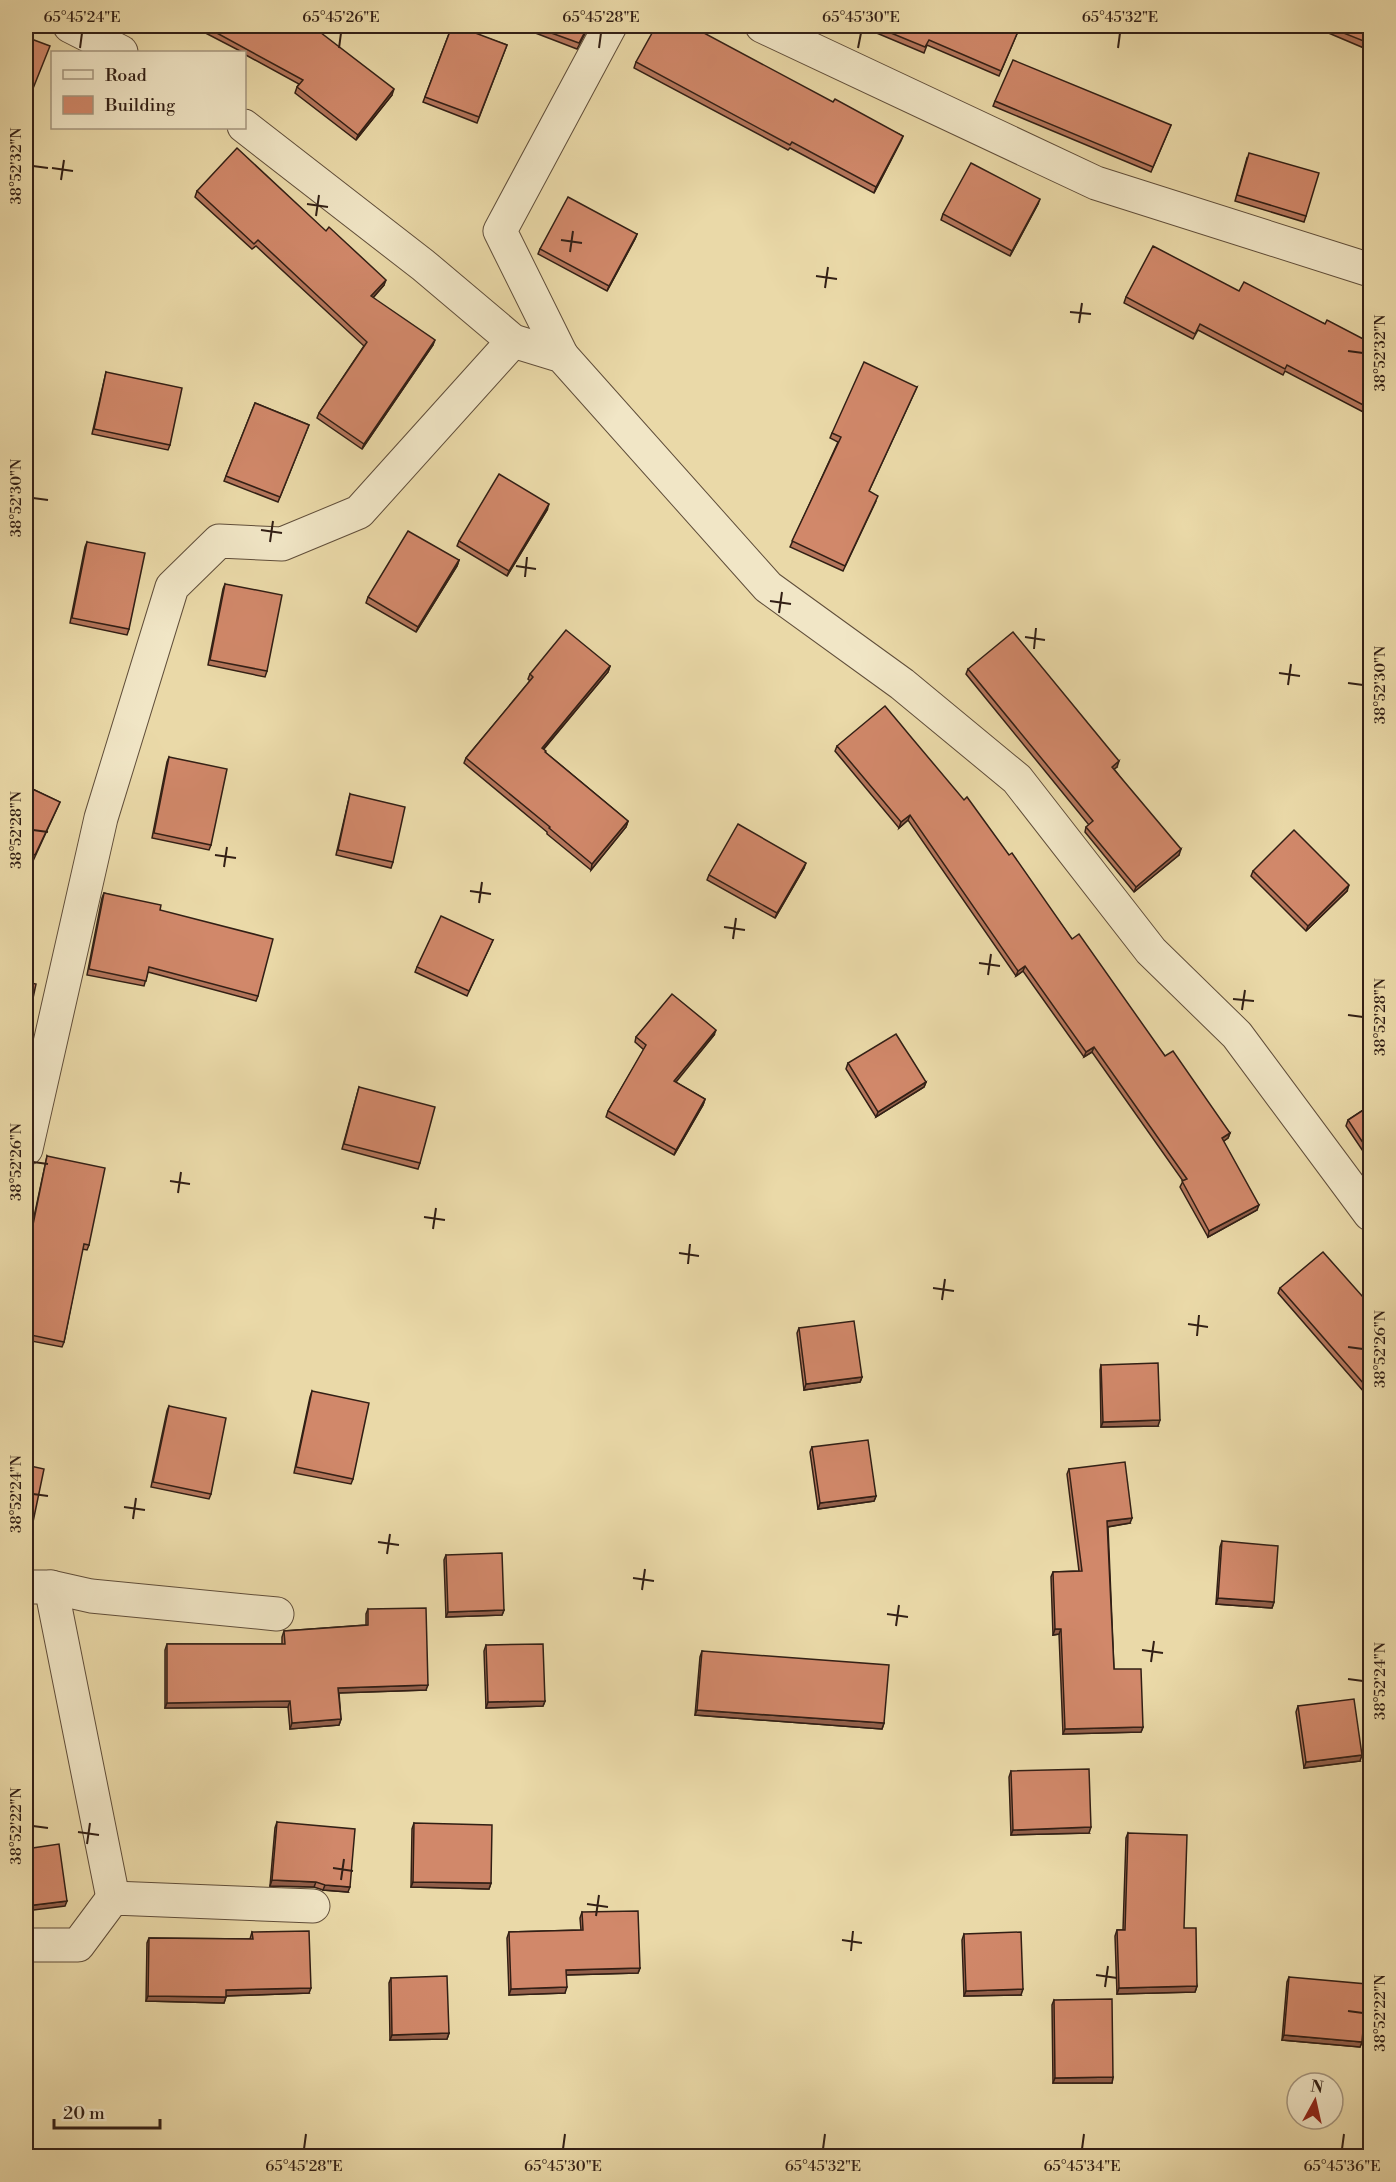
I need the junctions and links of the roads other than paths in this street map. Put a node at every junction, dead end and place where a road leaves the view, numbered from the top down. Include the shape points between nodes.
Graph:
1 (70, 26) edge
2 (610, 26) edge
3 (762, 26) edge
4 (119, 51) edge
5 (246, 128) edge
6 (1371, 270) edge
7 (513, 341) junction
8 (562, 356) junction
9 (26, 1149) edge
10 (1371, 1214) edge
11 (38, 1587) edge
12 (277, 1614) dead end
13 (113, 1898) junction
14 (313, 1906) dead end
15 (26, 1945) edge

1 - 4 street
2 - 8 street via 500,231
3 - 6 street via 1096,183
5 - 7 street via 423,264
7 - 8 street
7 - 9 street via 359,512 282,544 219,541 172,587 101,818
8 - 10 street via 768,587 902,684 1017,779 1151,951 1237,1035
11 - 12 street
11 - 13 street
13 - 14 street
13 - 15 street via 78,1945

